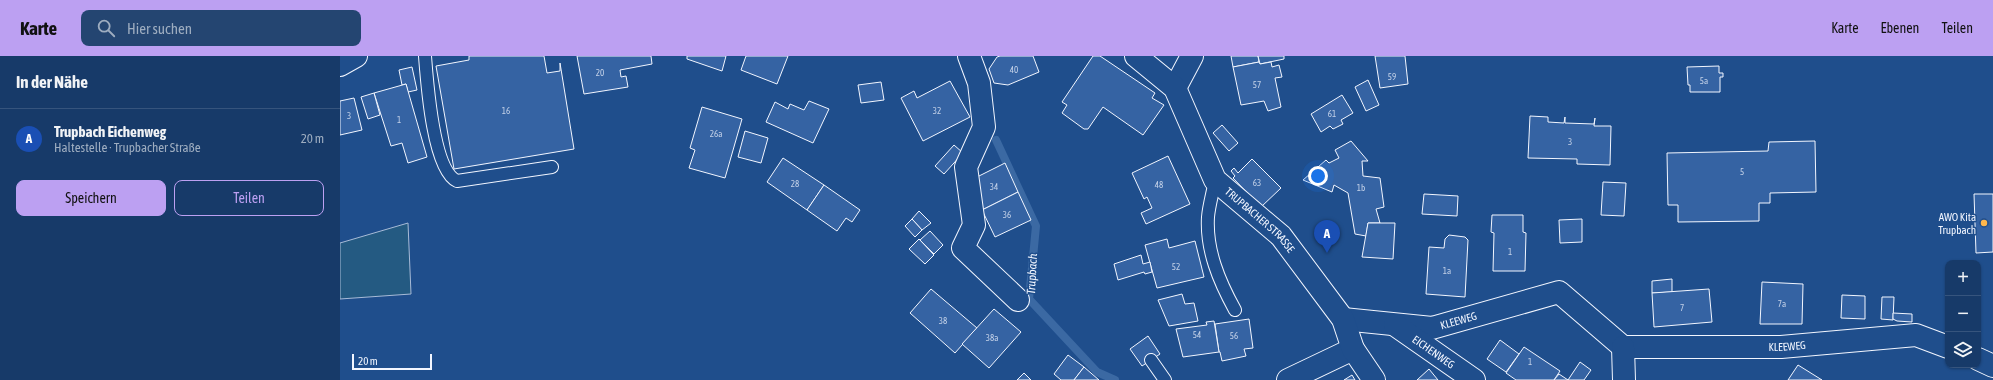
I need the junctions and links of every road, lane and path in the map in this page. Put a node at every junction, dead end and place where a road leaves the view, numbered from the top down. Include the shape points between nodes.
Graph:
1 (356, 56) edge
2 (425, 56) edge
3 (969, 56) edge
4 (1136, 56) edge
5 (1192, 56) edge
6 (340, 65) edge
7 (1175, 88) junction
8 (552, 167) dead end
9 (1215, 180) junction
10 (1018, 300) dead end
11 (1235, 310) dead end
12 (1343, 319) junction
13 (1392, 324) junction
14 (1945, 346) edge
15 (1623, 347) junction
16 (1352, 349) junction
17 (1151, 360) dead end
18 (1981, 360) edge
19 (1993, 366) edge
20 (1165, 380) edge
21 (1288, 380) edge
22 (1374, 380) edge
23 (1474, 380) edge
24 (1624, 380) edge

1 - 6 street
2 - 8 lane via 435,136 450,178 457,181
3 - 10 street via 979,83 984,127 966,167 974,225 963,248
4 - 7 street, TRUPBACHER STRASSE
5 - 7 street
7 - 9 street, TRUPBACHER STRASSE
9 - 11 lane via 1208,217 1211,257
9 - 12 street, TRUPBACHER STRASSE via 1281,236
12 - 13 street, KLEEWEG
12 - 16 street, TRUPBACHER STRASSE
13 - 15 street, KLEEWEG via 1432,328 1559,292
13 - 23 street, EICHENWEG
14 - 15 street, KLEEWEG via 1916,336 1781,347
15 - 24 street
16 - 21 street
16 - 22 street, TRUPBACHER STRASSE
17 - 20 lane
18 - 19 street

